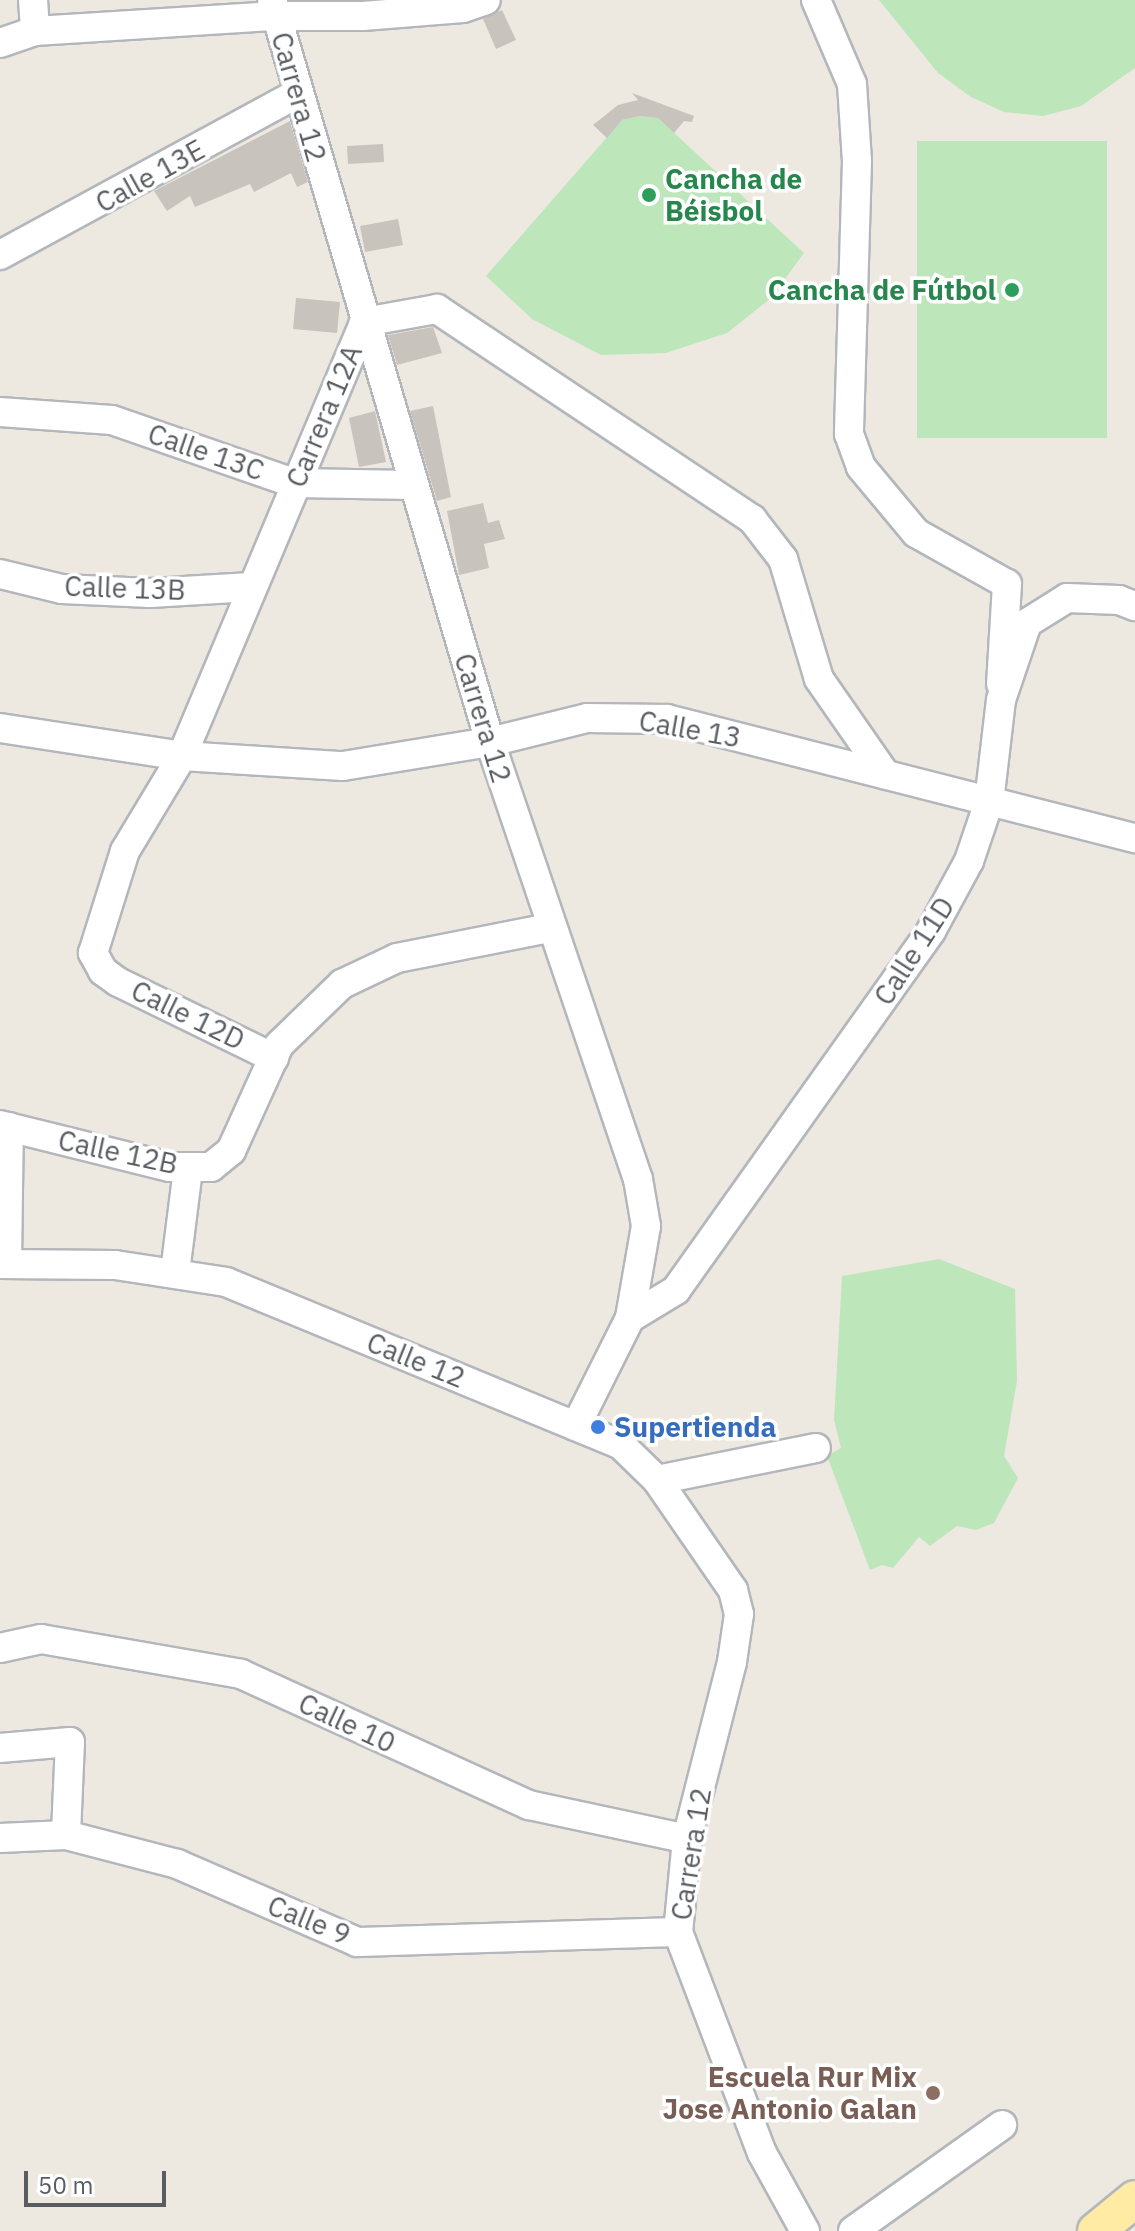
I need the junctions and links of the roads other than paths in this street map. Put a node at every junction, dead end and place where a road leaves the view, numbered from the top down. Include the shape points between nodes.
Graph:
1 (33, 0) edge
2 (486, 0) edge
3 (816, 0) edge
4 (426, 6) edge
5 (274, 8) edge
6 (35, 31) junction
7 (0, 43) edge
8 (298, 93) junction
9 (0, 255) edge
10 (364, 322) junction
11 (0, 412) edge
12 (294, 483) junction
13 (413, 485) junction
14 (0, 574) edge
15 (251, 587) junction
16 (1135, 606) edge
17 (1001, 700) junction
18 (0, 728) edge
19 (490, 742) junction
20 (182, 756) junction
21 (885, 774) junction
22 (989, 802) junction
23 (1135, 838) edge
24 (549, 928) junction
25 (103, 971) joint
26 (274, 1058) junction
27 (4, 1126) edge
28 (188, 1169) junction
29 (4, 1263) edge
30 (175, 1272) junction
31 (630, 1318) junction
32 (576, 1426) junction
33 (816, 1448) dead end
34 (657, 1480) junction
35 (0, 1648) edge
36 (0, 1748) edge
37 (66, 1835) junction
38 (0, 1838) edge
39 (687, 1839) junction
40 (678, 1932) junction
41 (1002, 2125) dead end
42 (1135, 2199) edge
43 (805, 2231) edge
44 (853, 2231) edge
45 (1096, 2231) edge

1 - 6 street
2 - 4 street
3 - 17 street via 852,84 857,161 849,434 861,467 916,533 1007,584 999,647
4 - 5 street
5 - 6 street
5 - 8 street, Carrera 12
6 - 7 street
8 - 9 street, Calle 13E
8 - 10 street, Carrera 12
10 - 12 street, Carrera 12A
10 - 13 street, Carrera 12
10 - 21 street, Carrera 12A via 437,309 752,519 783,559 819,679
11 - 12 street, Calle 13C via 112,420
12 - 13 street, Calle 13C
12 - 15 street, Carrera 12A
13 - 19 street, Carrera 12
14 - 15 street, Calle 13B via 62,589 150,593
15 - 20 street, Carrera 12A
16 - 17 street, Calle 11D via 1119,600 1067,598 1027,623
17 - 22 street, Calle 11D
18 - 20 street, Calle 13
19 - 20 street, Calle 13 via 343,766
19 - 21 street, Calle 13 via 587,718 667,719
19 - 24 street, Carrera 12
20 - 25 street, Carrera 12A via 125,851 93,953
21 - 22 street, Calle 13
22 - 23 street, Calle 13
22 - 31 street, Calle 11D via 969,861 913,957 676,1290
24 - 26 street via 397,958 342,984 279,1045
24 - 31 street, Carrera 12 via 638,1179 646,1226
25 - 26 street, Calle 12D
26 - 28 street, Calle 12B via 231,1151 211,1167
27 - 28 street, Calle 12B
27 - 29 street
28 - 30 street
29 - 30 street, Calle 12
30 - 32 street, Calle 12 via 226,1282
31 - 32 street, Carrera 12
32 - 34 street, Calle 12 via 620,1444
33 - 34 street
34 - 39 street, Carrera 12 via 733,1590 739,1614
35 - 39 street, Calle 10 via 41,1639 241,1674 529,1805
36 - 37 street via 70,1742
37 - 38 street, Calle 9
37 - 40 street, Calle 9 via 177,1864 357,1942
39 - 40 street, Carrera 12
40 - 43 street, Carrera 12 via 762,2153
41 - 44 street
42 - 45 main road

